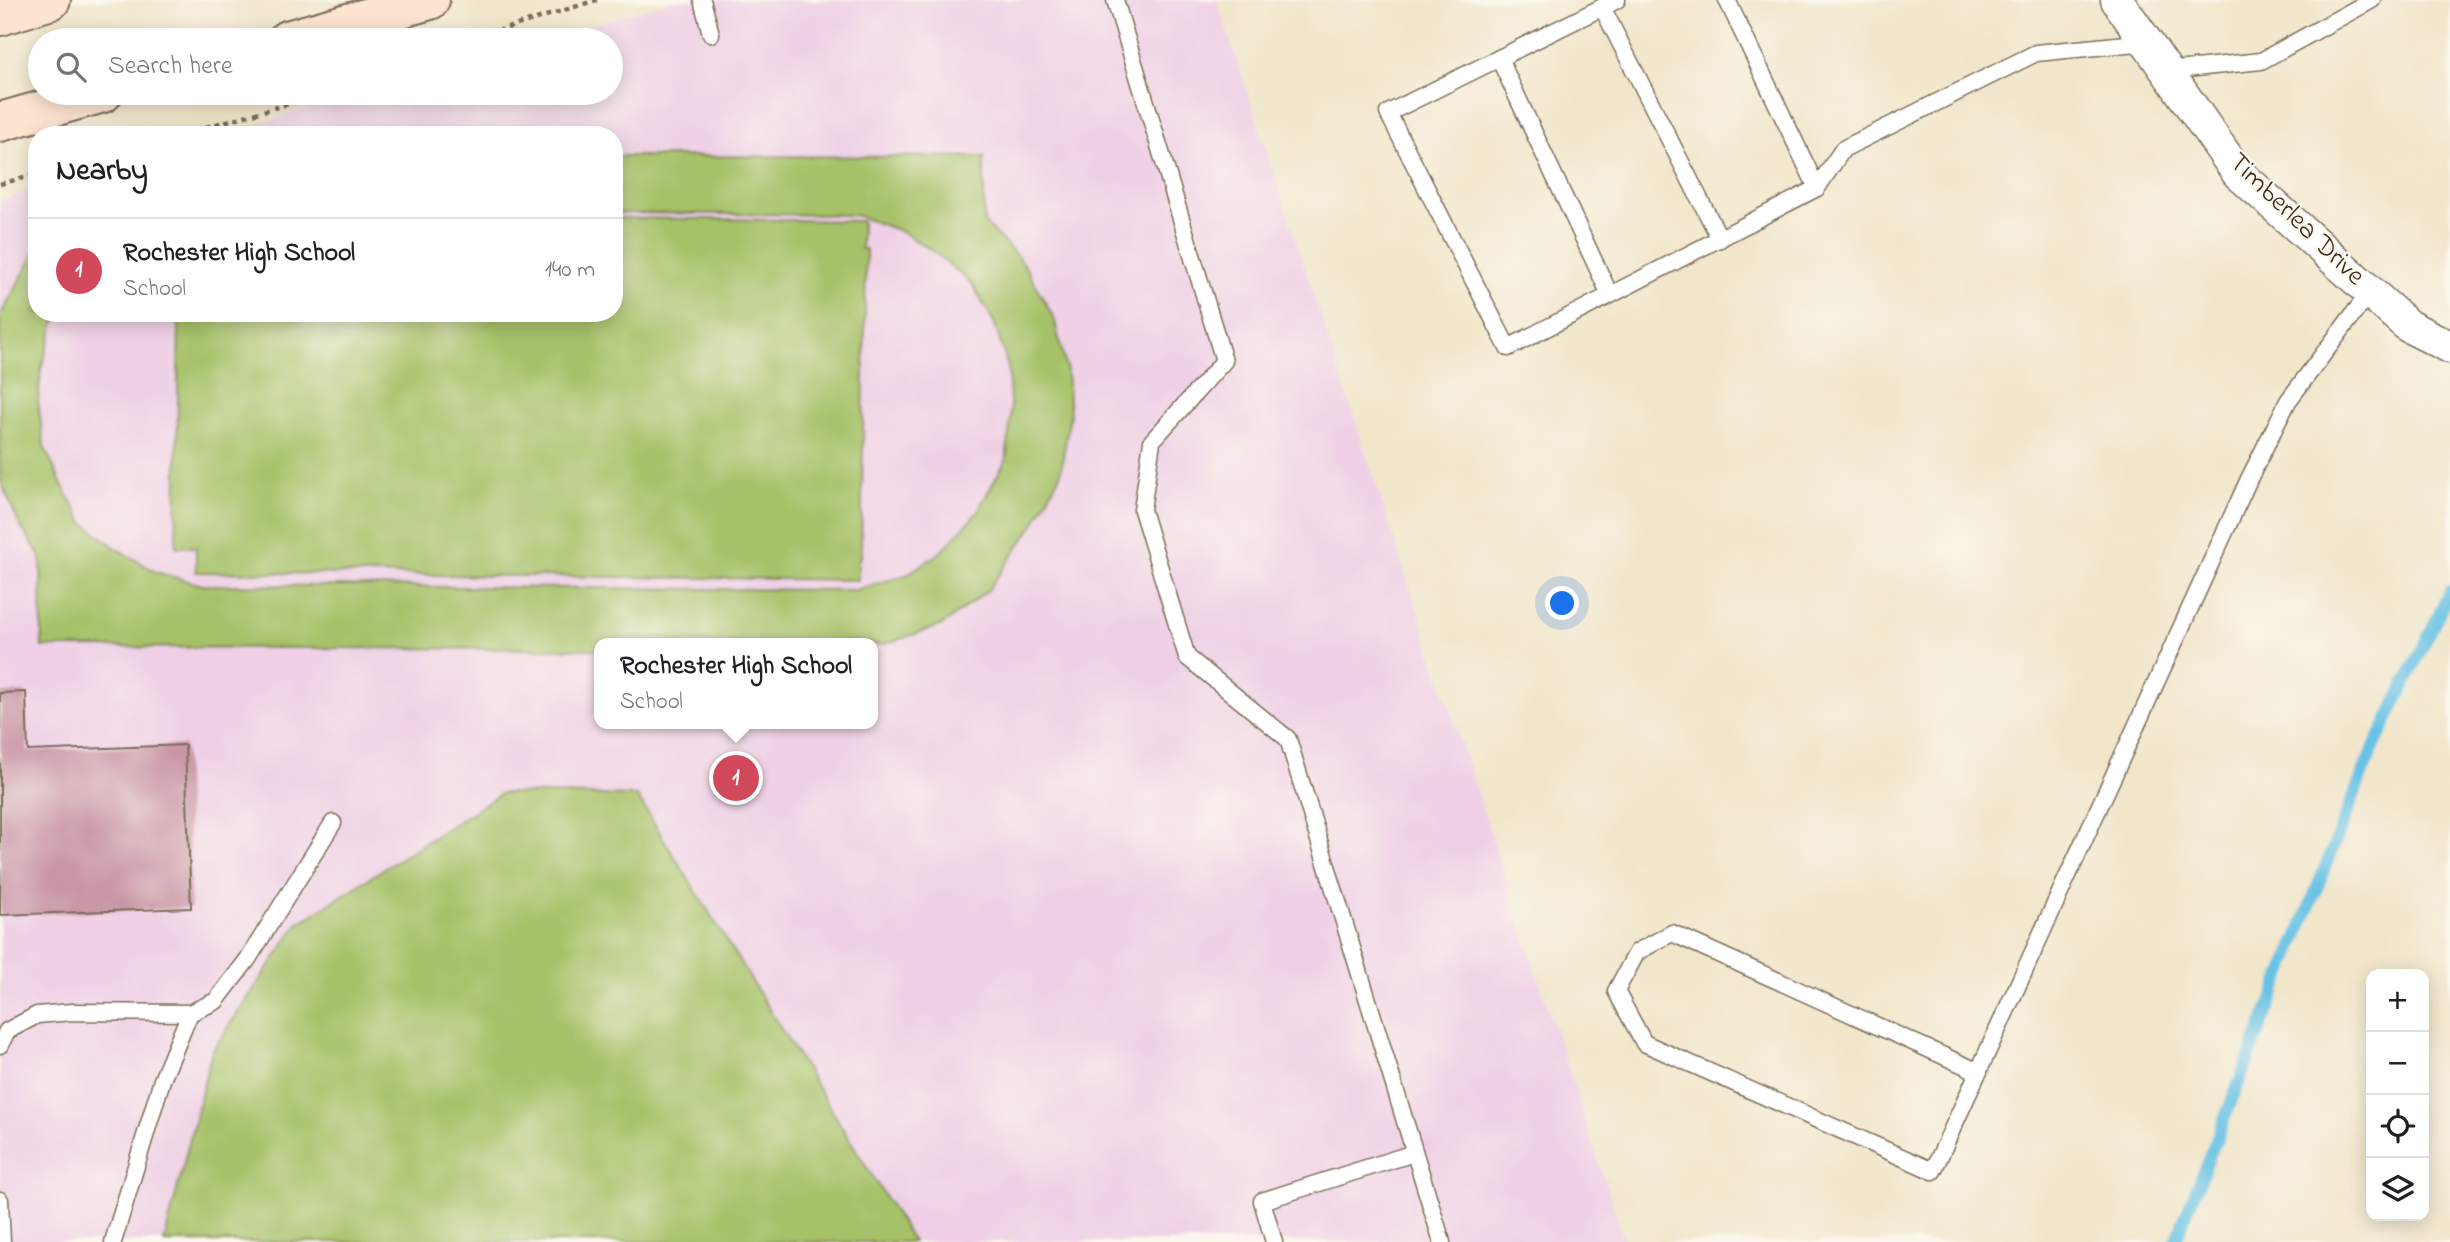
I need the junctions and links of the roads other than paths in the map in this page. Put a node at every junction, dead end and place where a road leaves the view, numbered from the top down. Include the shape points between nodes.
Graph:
1 (337, 0) edge
2 (430, 0) edge
3 (702, 0) edge
4 (1115, 0) edge
5 (1727, 0) edge
6 (2117, 0) edge
7 (2372, 0) edge
8 (1610, 4) edge
9 (303, 28) edge
10 (329, 28) edge
11 (711, 34) dead end
12 (2147, 42) junction
13 (1499, 58) junction
14 (2167, 71) junction
15 (60, 105) edge
16 (0, 122) edge
17 (1817, 188) junction
18 (1720, 239) junction
19 (2370, 292) junction
20 (1610, 295) junction
21 (2450, 347) edge
22 (333, 823) dead end
23 (190, 1013) junction
24 (0, 1045) edge
25 (1979, 1072) junction
26 (1415, 1153) junction
27 (0, 1200) edge
28 (2, 1242) edge
29 (113, 1242) edge
30 (1275, 1242) edge
31 (1442, 1242) edge

1 - 9 main road
2 - 10 main road
3 - 11 lane
4 - 26 lane via 1224,361 1152,441 1142,510 1187,657 1288,739
5 - 17 lane
6 - 12 street, Timberlea Drive
7 - 14 lane via 2261,61
8 - 13 lane
8 - 18 lane
12 - 14 street, Timberlea Drive
12 - 17 lane via 2036,53 1843,149
13 - 20 lane
13 - 20 lane via 1388,113 1508,348
14 - 19 street, Timberlea Drive via 2238,173
15 - 16 main road
17 - 18 lane
18 - 20 lane
19 - 21 street, Timberlea Drive via 2408,326
19 - 25 lane via 2288,401
22 - 23 lane via 248,959 216,1001
23 - 24 lane via 37,1015 7,1031
23 - 29 lane via 162,1080
25 - 25 lane via 1933,1171 1644,1043 1616,991 1637,952 1672,933
26 - 30 lane via 1262,1201
26 - 31 lane
27 - 28 lane

